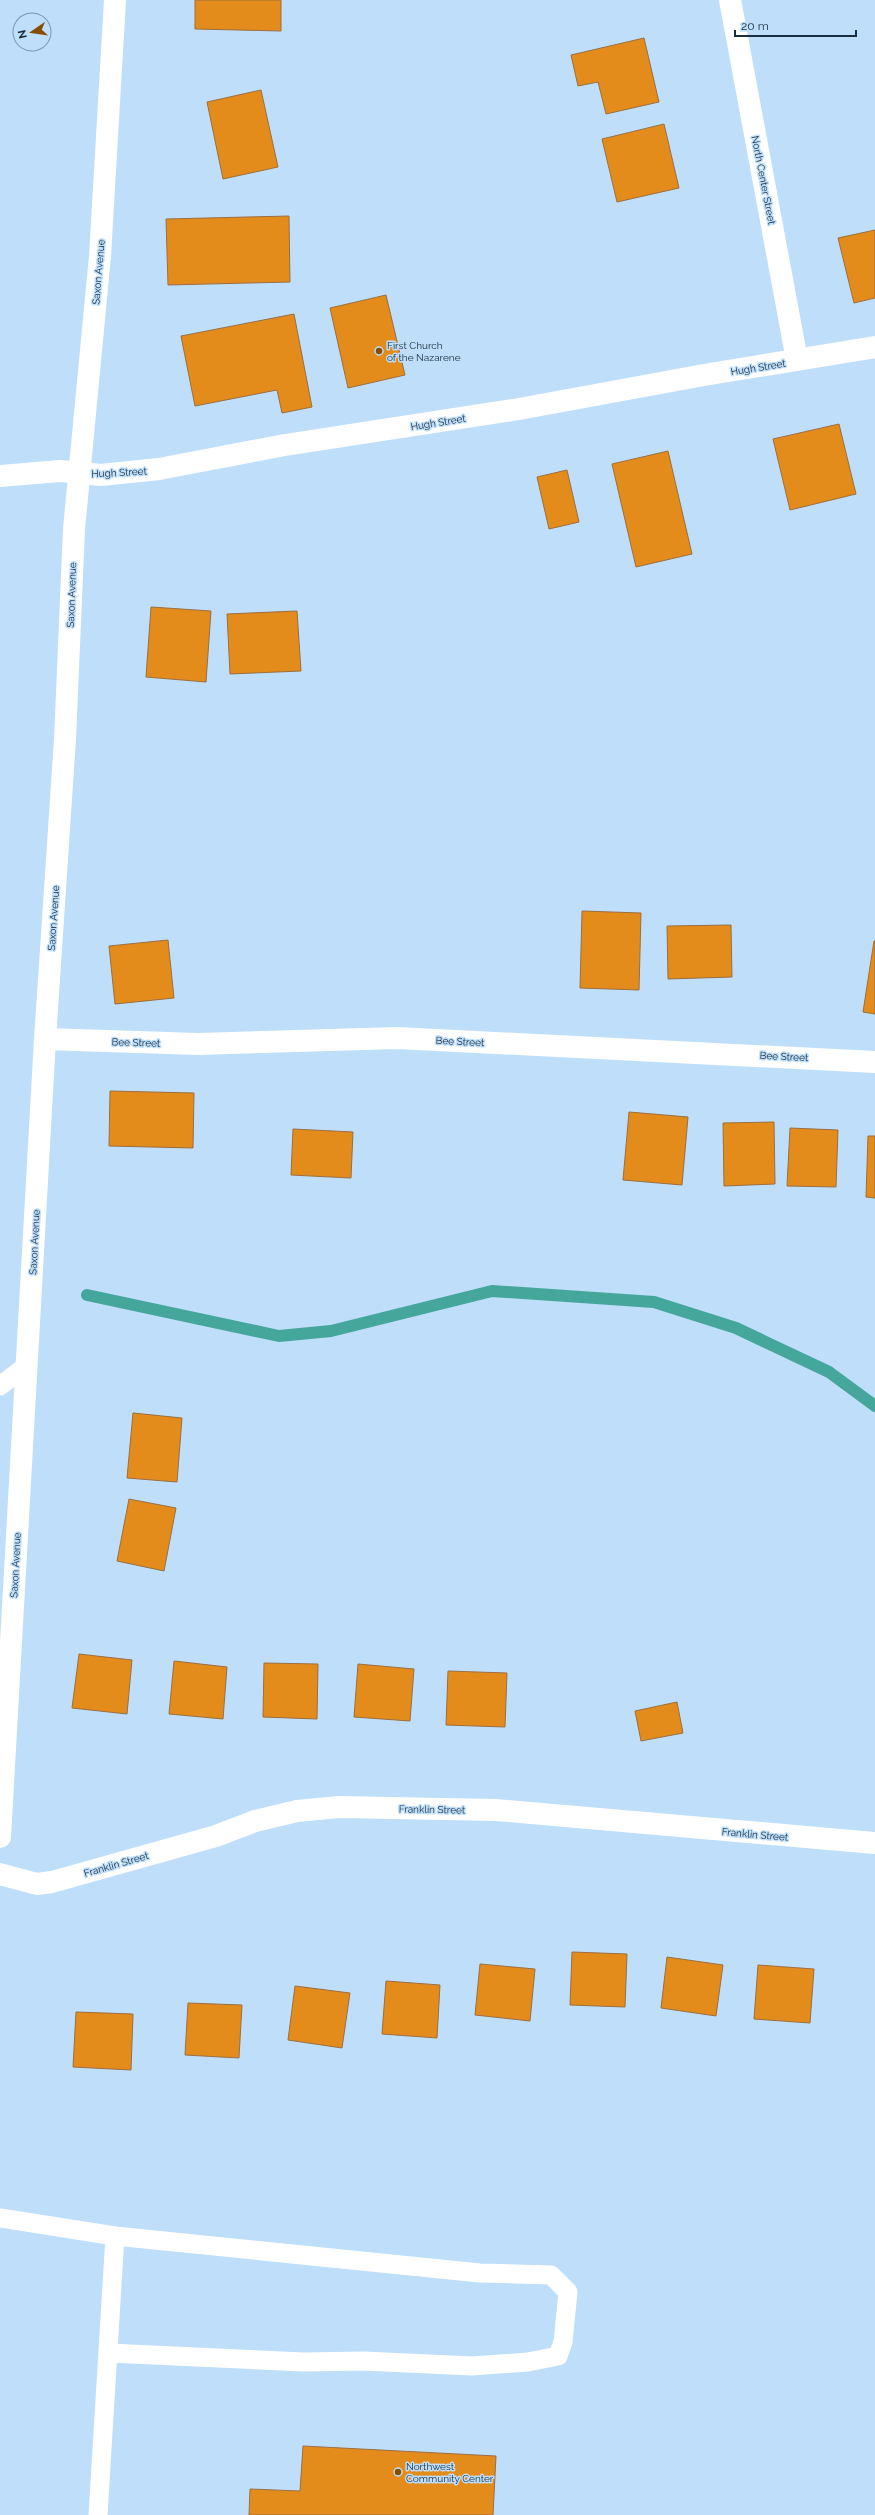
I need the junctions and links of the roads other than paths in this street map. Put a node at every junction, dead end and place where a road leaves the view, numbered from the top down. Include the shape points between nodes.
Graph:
1 (115, 0) edge
2 (730, 0) edge
3 (875, 347) edge
4 (797, 360) junction
5 (79, 473) junction
6 (0, 476) edge
7 (45, 1038) junction
8 (875, 1062) edge
9 (26, 1366) junction
10 (0, 1386) edge
11 (4, 1685) edge
12 (0, 1837) edge
13 (875, 1843) edge
14 (0, 1874) edge
15 (0, 2218) edge
16 (115, 2236) junction
17 (109, 2353) junction
18 (98, 2515) edge

1 - 5 street, Saxon Avenue via 100,256
2 - 4 street, North Center Street
3 - 4 street, Hugh Street
4 - 5 street, Hugh Street via 519,409 285,445 159,469 100,475
5 - 6 street, Hugh Street via 60,471
5 - 7 street, Saxon Avenue via 74,529 65,739
7 - 8 street, Bee Street via 198,1044 397,1038
7 - 9 street, Saxon Avenue
9 - 10 lane
9 - 11 street, Saxon Avenue
11 - 12 street, Saxon Avenue
13 - 14 street, Franklin Street via 496,1810 339,1807 297,1811 256,1821 216,1836 52,1882 37,1884
15 - 16 lane
16 - 17 lane
16 - 17 lane via 480,2273 551,2275 568,2292 563,2342 558,2356 528,2362 472,2366 364,2361 303,2362
17 - 18 lane

